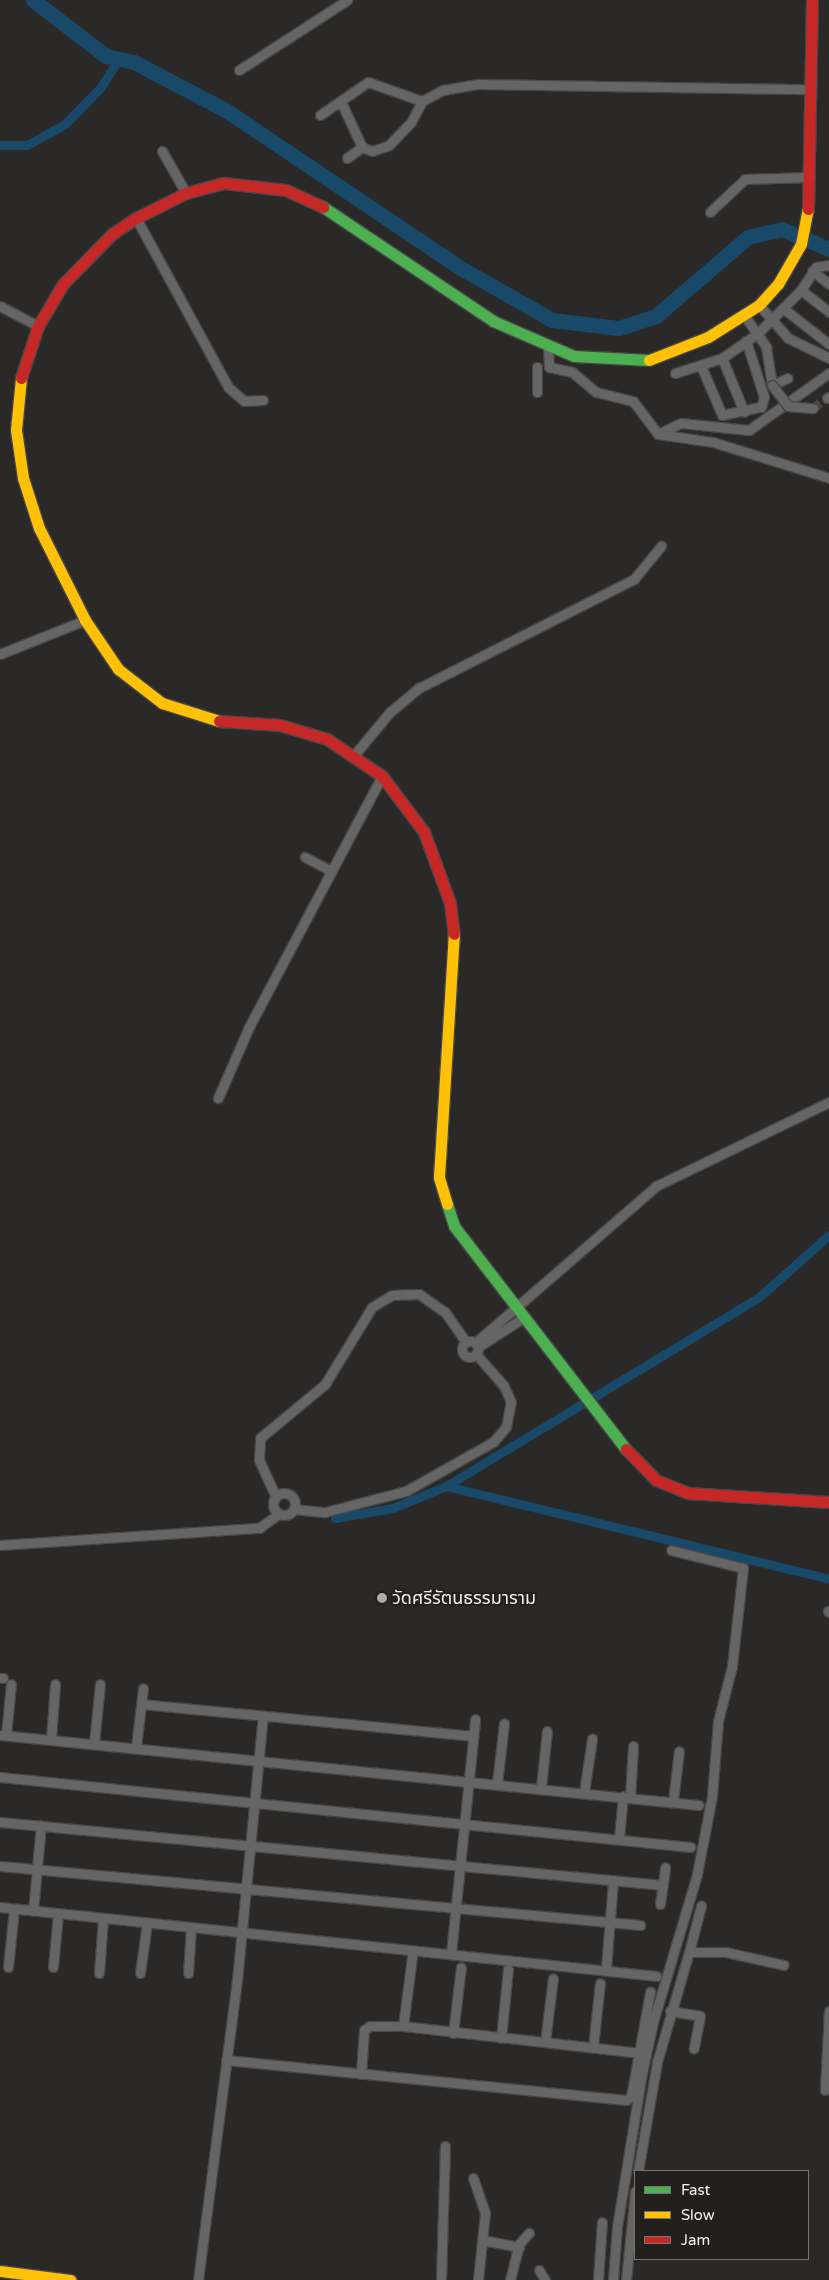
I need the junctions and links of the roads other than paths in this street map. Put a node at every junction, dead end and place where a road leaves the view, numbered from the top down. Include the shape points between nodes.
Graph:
1 (347, 0) edge
2 (812, 0) edge
3 (239, 70) dead end
4 (810, 89) junction
5 (422, 101) junction
6 (341, 102) junction
7 (320, 116) dead end
8 (362, 147) junction
9 (162, 151) dead end
10 (347, 158) dead end
11 (810, 177) junction
12 (186, 192) junction
13 (710, 212) dead end
14 (136, 218) junction
15 (829, 265) edge
16 (812, 271) junction
17 (829, 284) edge
18 (801, 290) junction
19 (759, 305) junction
20 (0, 306) edge
21 (784, 309) junction
22 (829, 312) edge
23 (744, 315) junction
24 (772, 322) junction
25 (38, 326) junction
26 (757, 334) junction
27 (746, 342) junction
28 (829, 344) edge
29 (548, 348) junction
30 (722, 358) junction
31 (829, 358) edge
32 (701, 366) junction
33 (538, 367) dead end
34 (675, 373) dead end
35 (829, 373) edge
36 (788, 378) dead end
37 (772, 386) junction
38 (537, 392) dead end
39 (263, 400) dead end
40 (813, 408) tunnel mouth
41 (744, 412) junction
42 (658, 434) junction
43 (829, 478) edge
44 (661, 546) dead end
45 (85, 620) junction
46 (0, 654) edge
47 (355, 754) junction
48 (382, 776) junction
49 (305, 857) dead end
50 (331, 872) junction
51 (218, 1098) dead end
52 (829, 1102) edge
53 (514, 1307) junction
54 (523, 1318) junction
55 (492, 1326) junction
56 (499, 1334) junction
57 (474, 1347) junction
58 (276, 1497) junction
59 (829, 1502) edge
60 (294, 1509) junction
61 (278, 1514) junction
62 (0, 1545) edge
63 (671, 1550) dead end
64 (11, 1684) dead end
65 (55, 1684) dead end
66 (100, 1684) dead end
67 (143, 1688) dead end
68 (141, 1704) junction
69 (263, 1716) junction
70 (475, 1718) dead end
71 (504, 1723) dead end
72 (547, 1731) dead end
73 (3, 1735) edge
74 (473, 1736) junction
75 (51, 1739) junction
76 (592, 1739) dead end
77 (94, 1743) junction
78 (634, 1746) dead end
79 (136, 1747) junction
80 (679, 1750) dead end
81 (258, 1758) junction
82 (0, 1778) edge
83 (468, 1780) junction
84 (497, 1783) junction
85 (541, 1787) junction
86 (584, 1792) junction
87 (626, 1796) junction
88 (673, 1801) junction
89 (253, 1802) junction
90 (698, 1805) dead end
91 (0, 1822) edge
92 (464, 1822) junction
93 (41, 1825) junction
94 (619, 1838) junction
95 (250, 1845) junction
96 (690, 1847) dead end
97 (0, 1866) edge
98 (460, 1867) junction
99 (665, 1867) dead end
100 (37, 1869) junction
101 (613, 1881) junction
102 (663, 1885) junction
103 (246, 1890) junction
104 (660, 1904) dead end
105 (701, 1906) dead end
106 (0, 1908) edge
107 (14, 1909) junction
108 (456, 1910) junction
109 (33, 1911) junction
110 (58, 1914) junction
111 (103, 1918) junction
112 (609, 1922) junction
113 (147, 1923) junction
114 (640, 1925) dead end
115 (192, 1928) junction
116 (242, 1932) junction
117 (451, 1952) junction
118 (689, 1952) junction
119 (412, 1957) dead end
120 (784, 1965) dead end
121 (8, 1967) dead end
122 (53, 1967) dead end
123 (460, 1967) dead end
124 (606, 1968) junction
125 (508, 1969) dead end
126 (99, 1973) dead end
127 (140, 1973) dead end
128 (188, 1973) dead end
129 (656, 1976) dead end
130 (553, 1978) dead end
131 (600, 1983) dead end
132 (650, 1992) dead end
133 (670, 2011) junction
134 (829, 2011) edge
135 (402, 2026) junction
136 (453, 2033) junction
137 (501, 2038) junction
138 (545, 2042) junction
139 (593, 2047) junction
140 (694, 2048) dead end
141 (640, 2053) junction
142 (226, 2060) junction
143 (828, 2069) edge
144 (360, 2074) junction
145 (825, 2090) dead end
146 (445, 2146) dead end
147 (638, 2170) edge
148 (472, 2178) dead end
149 (634, 2201) edge
150 (602, 2222) dead end
151 (529, 2233) dead end
152 (482, 2240) junction
153 (519, 2247) junction
154 (539, 2270) dead end
155 (0, 2271) edge
156 (70, 2280) edge
157 (198, 2280) edge
158 (441, 2280) edge
159 (478, 2280) edge
160 (510, 2280) edge
161 (546, 2280) edge
162 (598, 2280) edge
163 (613, 2280) edge
164 (626, 2280) edge

1 - 3 street
2 - 4 street
4 - 5 street via 478,84 443,90
4 - 11 street
5 - 6 street via 368,82 358,85
5 - 8 street via 411,122 389,145 372,151
6 - 7 street
6 - 8 street
8 - 10 street
9 - 12 street
11 - 13 street via 746,178
11 - 19 street via 808,218 801,244 778,284
12 - 14 street
12 - 29 street via 251,183 301,195 458,301
14 - 25 street via 95,249 63,284
14 - 39 street via 228,387 244,401
15 - 16 street via 820,264
16 - 17 street
16 - 18 street
18 - 21 street
18 - 22 street
19 - 23 street
19 - 24 street
20 - 25 street
21 - 24 street
21 - 28 street
23 - 26 street
23 - 29 street via 683,349 634,363 590,360
24 - 26 street
24 - 31 street
25 - 45 street via 19,384 16,430 23,478 39,528
26 - 27 street
26 - 37 street via 766,347
27 - 30 street
27 - 41 street via 765,401
29 - 42 street via 550,366 572,372 596,392 633,401
30 - 32 street
30 - 41 street
32 - 34 street
32 - 41 street via 720,413
33 - 38 street
35 - 42 street via 749,430 681,423
36 - 37 street
37 - 40 street, bridge via 788,406
42 - 43 street via 708,441
44 - 47 street via 634,579 419,688 390,712
45 - 46 street
45 - 47 street via 118,669 162,703 223,722 303,730
47 - 48 street
48 - 50 street
48 - 53 street via 424,832 450,903 456,946 439,1177 445,1203 454,1226
49 - 50 street
50 - 51 street via 249,1027
52 - 53 street via 656,1186 593,1246
53 - 54 street
53 - 55 street
54 - 56 street
54 - 59 street via 646,1472 678,1490
55 - 56 street
55 - 57 street
56 - 57 street
57 - 58 street via 446,1312 419,1294 398,1294 372,1307 325,1384 260,1438 259,1460
57 - 60 street via 504,1386 511,1402 506,1427 493,1442 406,1491 325,1512
58 - 60 street via 290,1496
58 - 61 street via 273,1504
60 - 61 street via 286,1515
61 - 62 street via 259,1528
63 - 163 street via 744,1568 732,1666 717,1729 712,1796 697,1874 649,2041 616,2226
64 - 73 street
65 - 75 street
66 - 77 street
67 - 68 street
68 - 69 street
68 - 79 street
69 - 74 street
69 - 81 street
70 - 74 street
71 - 84 street
72 - 85 street
73 - 75 street
74 - 83 street
75 - 77 street
76 - 86 street
77 - 79 street
78 - 87 street
79 - 81 street
80 - 88 street
81 - 83 street
81 - 89 street
82 - 89 street
83 - 84 street
83 - 92 street
84 - 85 street
85 - 86 street
86 - 87 street
87 - 88 street
87 - 94 street
88 - 90 street
89 - 92 street
89 - 95 street
91 - 93 street
92 - 94 street
92 - 98 street
93 - 95 street
93 - 100 street
94 - 96 street
95 - 98 street
95 - 103 street
97 - 100 street
98 - 101 street
98 - 108 street
99 - 102 street
100 - 103 street
100 - 109 street
101 - 102 street
101 - 112 street
102 - 104 street
103 - 108 street
103 - 116 street
105 - 118 street
106 - 107 street
107 - 109 street
107 - 121 street
108 - 112 street
108 - 117 street
109 - 110 street
110 - 111 street
110 - 122 street
111 - 113 street
111 - 126 street
112 - 114 street
112 - 124 street
113 - 115 street
113 - 127 street
115 - 116 street
115 - 128 street
116 - 117 street
116 - 142 street
117 - 124 street
118 - 120 street via 726,1952
118 - 133 street
119 - 135 street
123 - 136 street
124 - 129 street
125 - 137 street
130 - 138 street
131 - 139 street
132 - 141 street
133 - 140 street via 700,2016
133 - 147 street
134 - 143 street
135 - 136 street
135 - 144 street via 366,2028
136 - 137 street
137 - 138 street
138 - 139 street
139 - 141 street
141 - 144 street via 631,2097 626,2100
142 - 144 street
142 - 157 street
143 - 145 street
146 - 158 street
148 - 152 street via 484,2203
149 - 164 street
150 - 162 street
151 - 153 street
152 - 153 street
152 - 159 street
153 - 160 street
154 - 161 street
155 - 156 street

